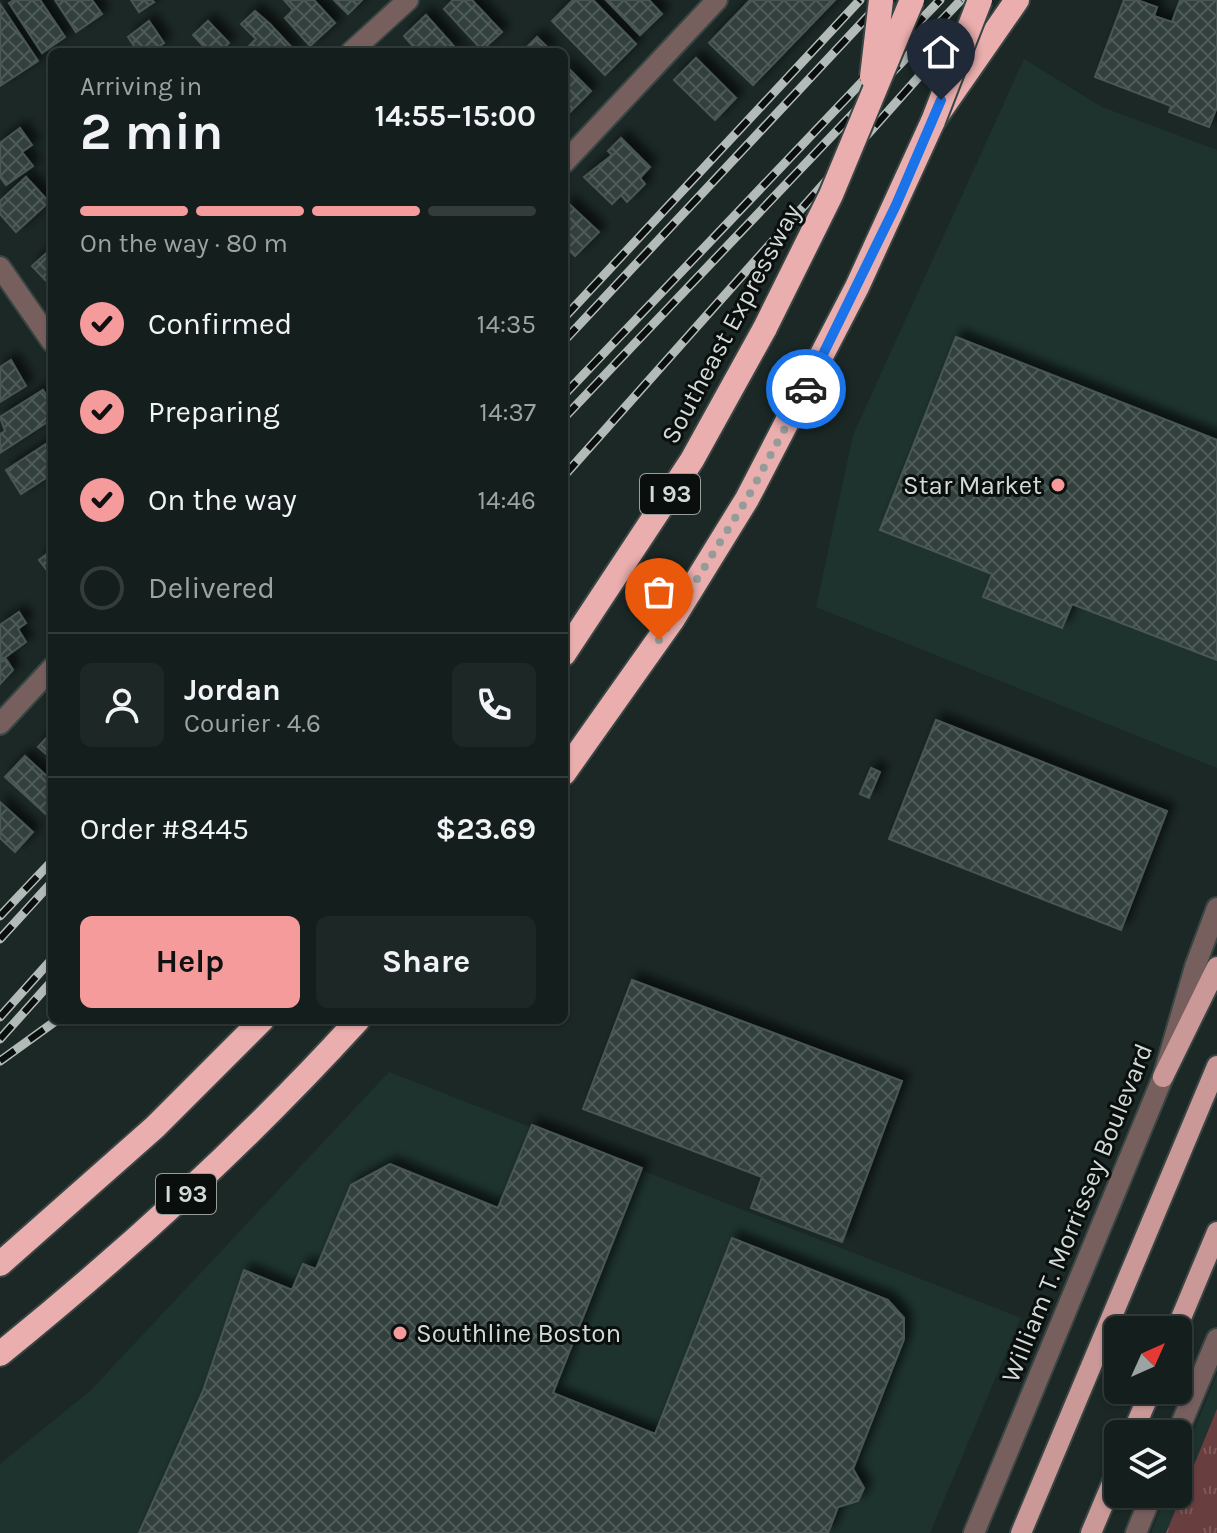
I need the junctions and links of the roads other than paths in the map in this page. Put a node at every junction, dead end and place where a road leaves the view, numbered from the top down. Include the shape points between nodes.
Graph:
1 (408, 0) edge
2 (717, 0) edge
3 (881, 0) edge
4 (912, 0) edge
5 (980, 0) edge
6 (1017, 0) edge
7 (355, 48) edge
8 (869, 107) junction
9 (933, 121) junction
10 (568, 159) edge
11 (0, 267) edge
12 (48, 331) edge
13 (568, 648) edge
14 (48, 672) edge
15 (0, 724) edge
16 (568, 767) edge
17 (1217, 908) edge
18 (1217, 967) edge
19 (258, 1024) edge
20 (354, 1024) edge
21 (1217, 1066) edge
22 (1163, 1077) junction
23 (1217, 1232) edge
24 (0, 1264) edge
25 (1182, 1316) edge
26 (1217, 1339) edge
27 (0, 1354) edge
28 (1183, 1420) edge
29 (1104, 1502) edge
30 (1146, 1508) edge
31 (974, 1533) edge
32 (1021, 1533) edge
33 (1091, 1533) edge
34 (1136, 1533) edge

1 - 7 street
2 - 10 street
3 - 8 highway, bridge
4 - 8 highway, Southeast Expressway / I 93, bridge
5 - 9 highway, I 93, bridge
6 - 9 highway, bridge
8 - 13 highway, Southeast Expressway / I 93, bridge via 765,328 692,460
9 - 16 highway, I 93 via 815,370 747,499 698,580
11 - 12 street
14 - 15 street
17 - 22 street, William T. Morrissey Boulevard
18 - 22 main road
19 - 24 highway, I 93 via 133,1148
20 - 27 highway, I 93 via 212,1170
21 - 32 main road
22 - 31 street, William T. Morrissey Boulevard
23 - 25 main road
26 - 28 street
29 - 33 main road
30 - 34 street

